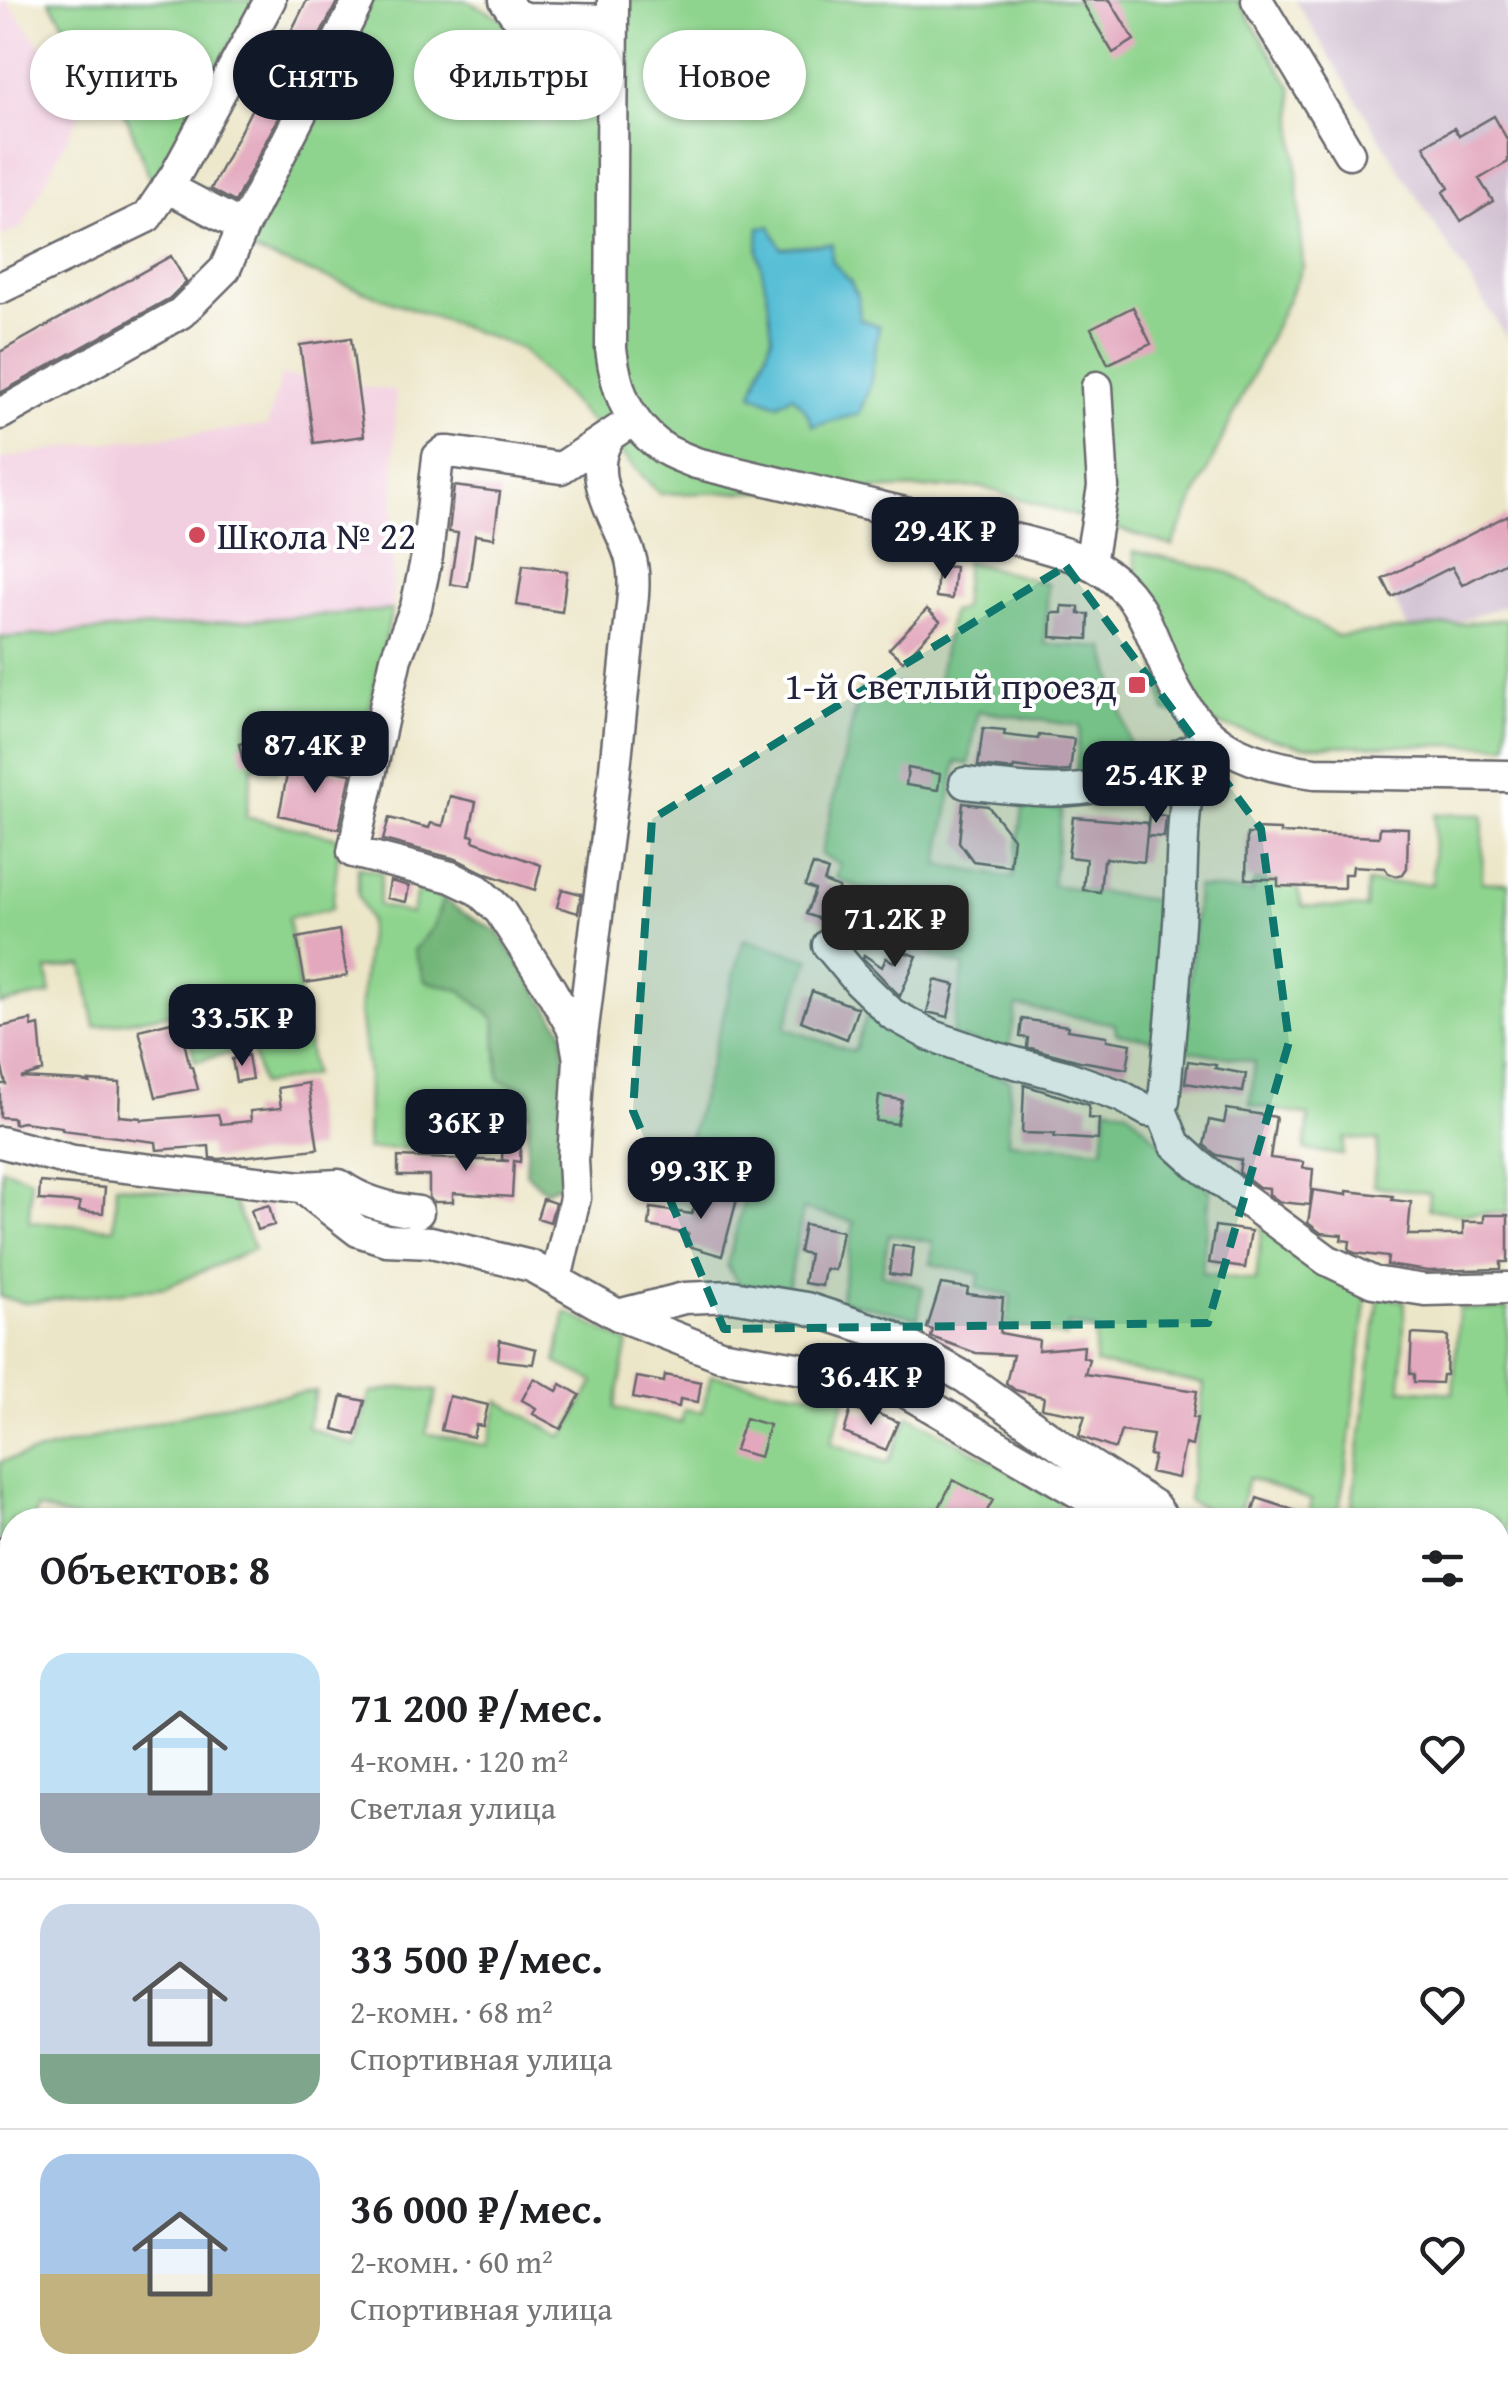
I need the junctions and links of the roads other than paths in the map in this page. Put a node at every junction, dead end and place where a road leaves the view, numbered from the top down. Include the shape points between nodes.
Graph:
1 (270, 0) edge
2 (359, 0) edge
3 (505, 0) edge
4 (1257, 0) edge
5 (613, 10) edge
6 (1349, 153) dead end
7 (167, 187) junction
8 (243, 226) junction
9 (0, 288) edge
10 (1097, 387) dead end
11 (0, 414) edge
12 (621, 428) junction
13 (1090, 563) junction
14 (1203, 740) junction
15 (1508, 776) edge
16 (964, 783) dead end
17 (828, 945) dead end
18 (579, 1060) junction
19 (1161, 1110) junction
20 (0, 1142) edge
21 (301, 1187) junction
22 (418, 1212) dead end
23 (556, 1279) junction
24 (1508, 1288) edge
25 (618, 1315) junction
26 (1105, 1508) edge
27 (1155, 1508) edge

1 - 7 street
2 - 8 street
3 - 5 street via 514,13 535,20
4 - 6 street
5 - 12 street via 611,348
7 - 8 street
7 - 9 street via 146,217
8 - 11 street via 224,268 181,313
10 - 13 street via 1103,488
12 - 13 street via 696,463
12 - 18 street via 600,455 601,479 634,575
12 - 18 street via 560,468 450,452 438,457 427,556 396,658 353,852 451,877 500,910 574,1031
13 - 14 street via 1140,610
14 - 15 street via 1286,769
14 - 16 street via 1108,785 1023,790
14 - 19 street via 1188,781
17 - 19 street via 892,1014 930,1035
18 - 23 street via 575,1198
19 - 24 street via 1175,1144 1197,1164 1327,1260 1373,1282 1425,1290
20 - 21 street via 73,1161
21 - 22 street via 338,1185 392,1210
21 - 23 street via 358,1231 531,1266
23 - 25 street
25 - 26 street via 720,1355 892,1384
25 - 27 street via 684,1298 732,1296 806,1308 888,1335 966,1378

